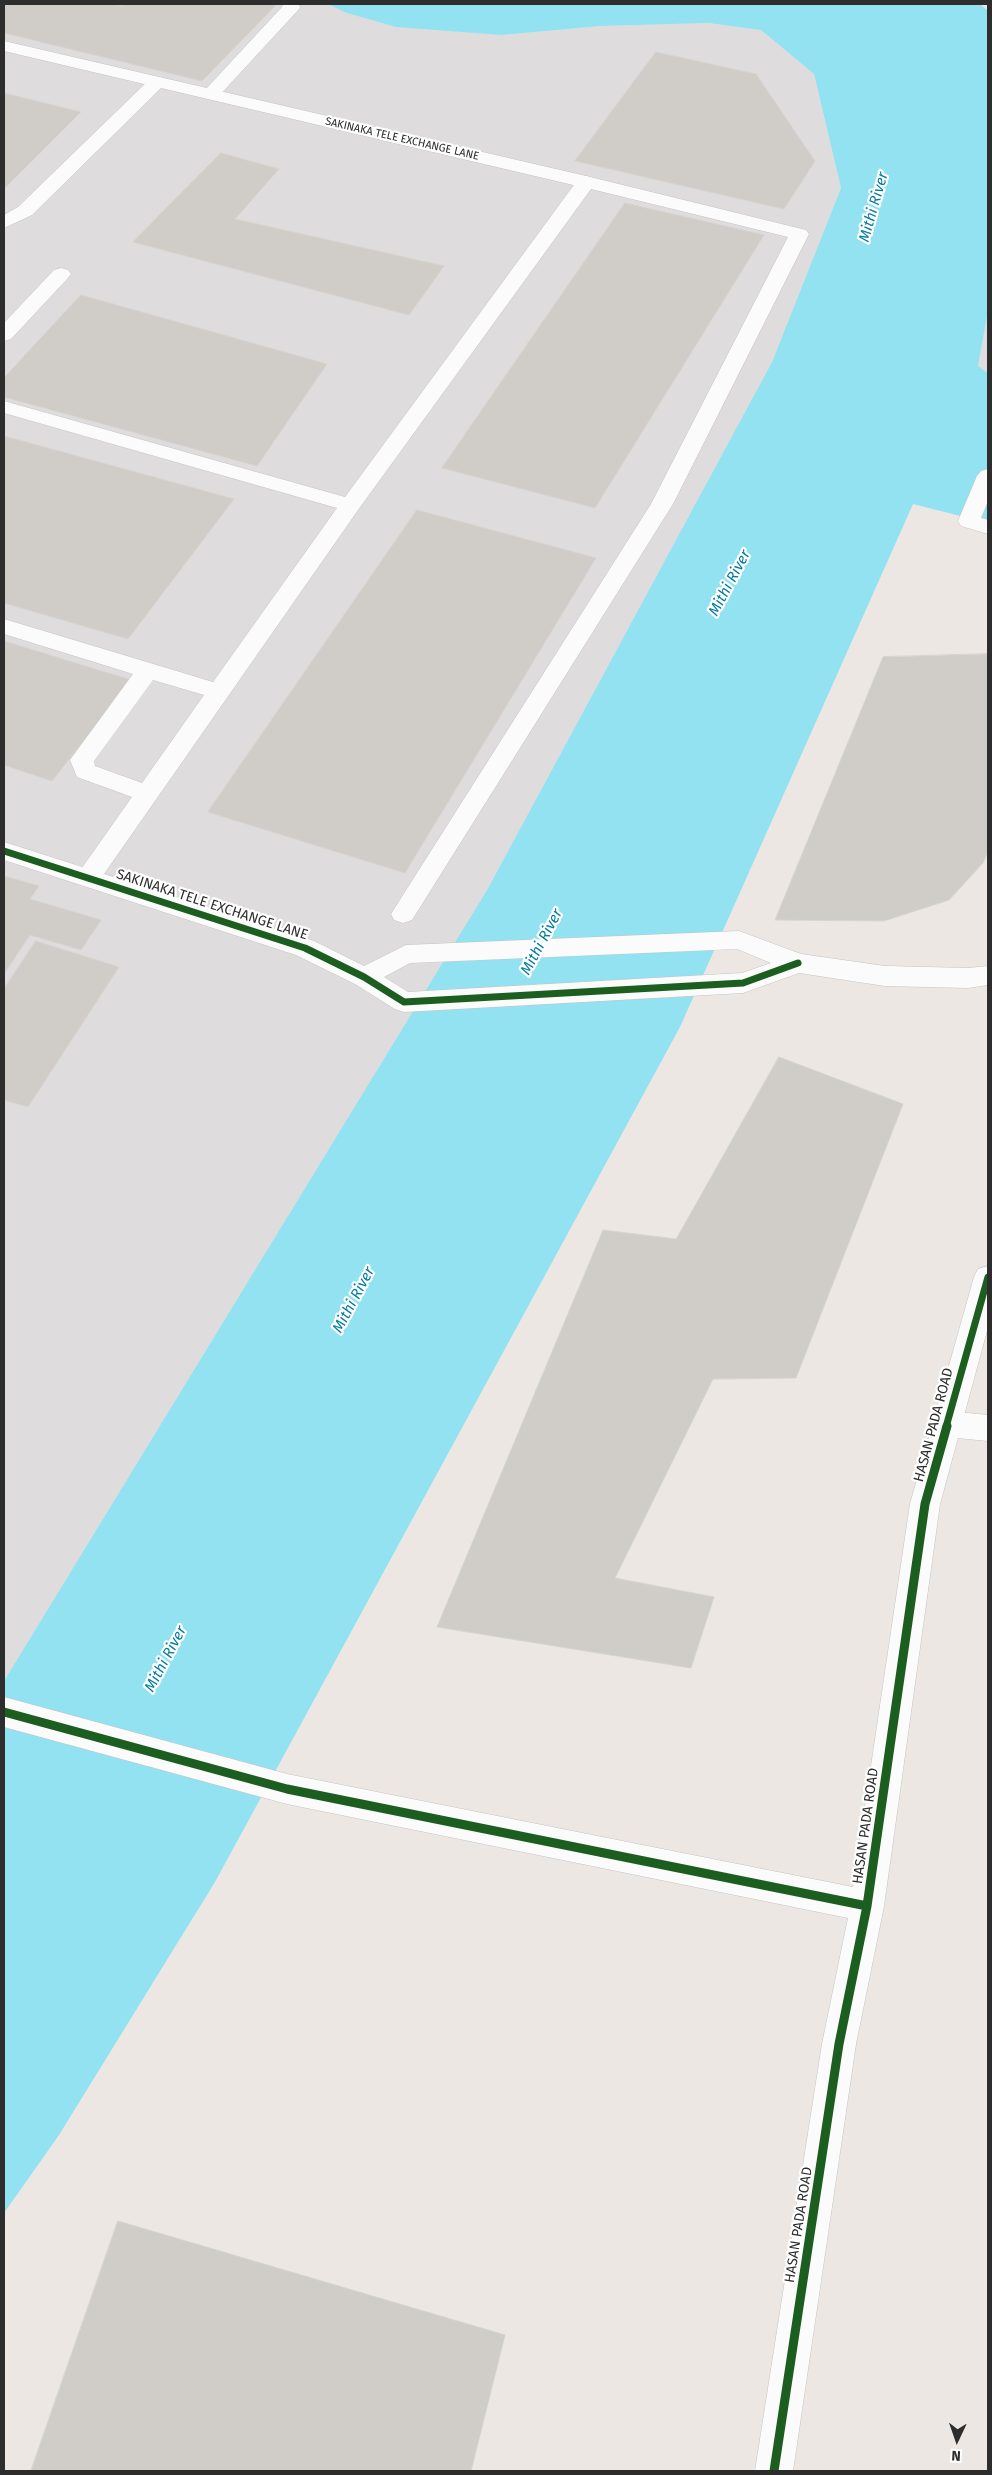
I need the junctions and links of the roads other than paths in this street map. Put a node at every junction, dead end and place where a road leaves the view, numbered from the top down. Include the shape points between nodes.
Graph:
1 (291, 4) edge
2 (4, 46) edge
3 (157, 82) junction
4 (211, 94) junction
5 (586, 182) junction
6 (4, 222) edge
7 (61, 274) dead end
8 (4, 334) edge
9 (4, 408) edge
10 (988, 476) edge
11 (350, 505) junction
12 (988, 527) edge
13 (4, 626) edge
14 (148, 670) junction
15 (219, 692) junction
16 (147, 794) junction
17 (4, 851) edge
18 (88, 878) junction
19 (403, 914) dead end
20 (798, 963) junction
21 (988, 976) edge
22 (364, 977) junction
23 (986, 1293) edge
24 (947, 1424) junction
25 (988, 1428) edge
26 (4, 1712) edge
27 (867, 1906) junction
28 (774, 2471) edge

1 - 4 street via 291,8
2 - 3 street, SAKINAKA TELE EXCHANGE LANE
3 - 4 street, SAKINAKA TELE EXCHANGE LANE
3 - 6 street via 25,210
4 - 5 street, SAKINAKA TELE EXCHANGE LANE
5 - 11 street
5 - 19 street, SAKINAKA TELE EXCHANGE LANE via 799,234 662,504
7 - 8 street
9 - 11 street
10 - 12 street via 970,521
11 - 15 street
13 - 14 street
14 - 15 street
14 - 16 street via 82,760 85,771
15 - 16 street
16 - 18 street
17 - 18 street, SAKINAKA TELE EXCHANGE LANE
18 - 22 street, SAKINAKA TELE EXCHANGE LANE via 305,948
20 - 21 street via 885,976
20 - 22 street via 740,940 406,954
20 - 22 street, SAKINAKA TELE EXCHANGE LANE via 743,983 404,1002
23 - 24 street, HASAN PADA ROAD
24 - 25 street
24 - 27 street, HASAN PADA ROAD via 925,1504
26 - 27 street via 287,1789
27 - 28 street, HASAN PADA ROAD via 839,2044

